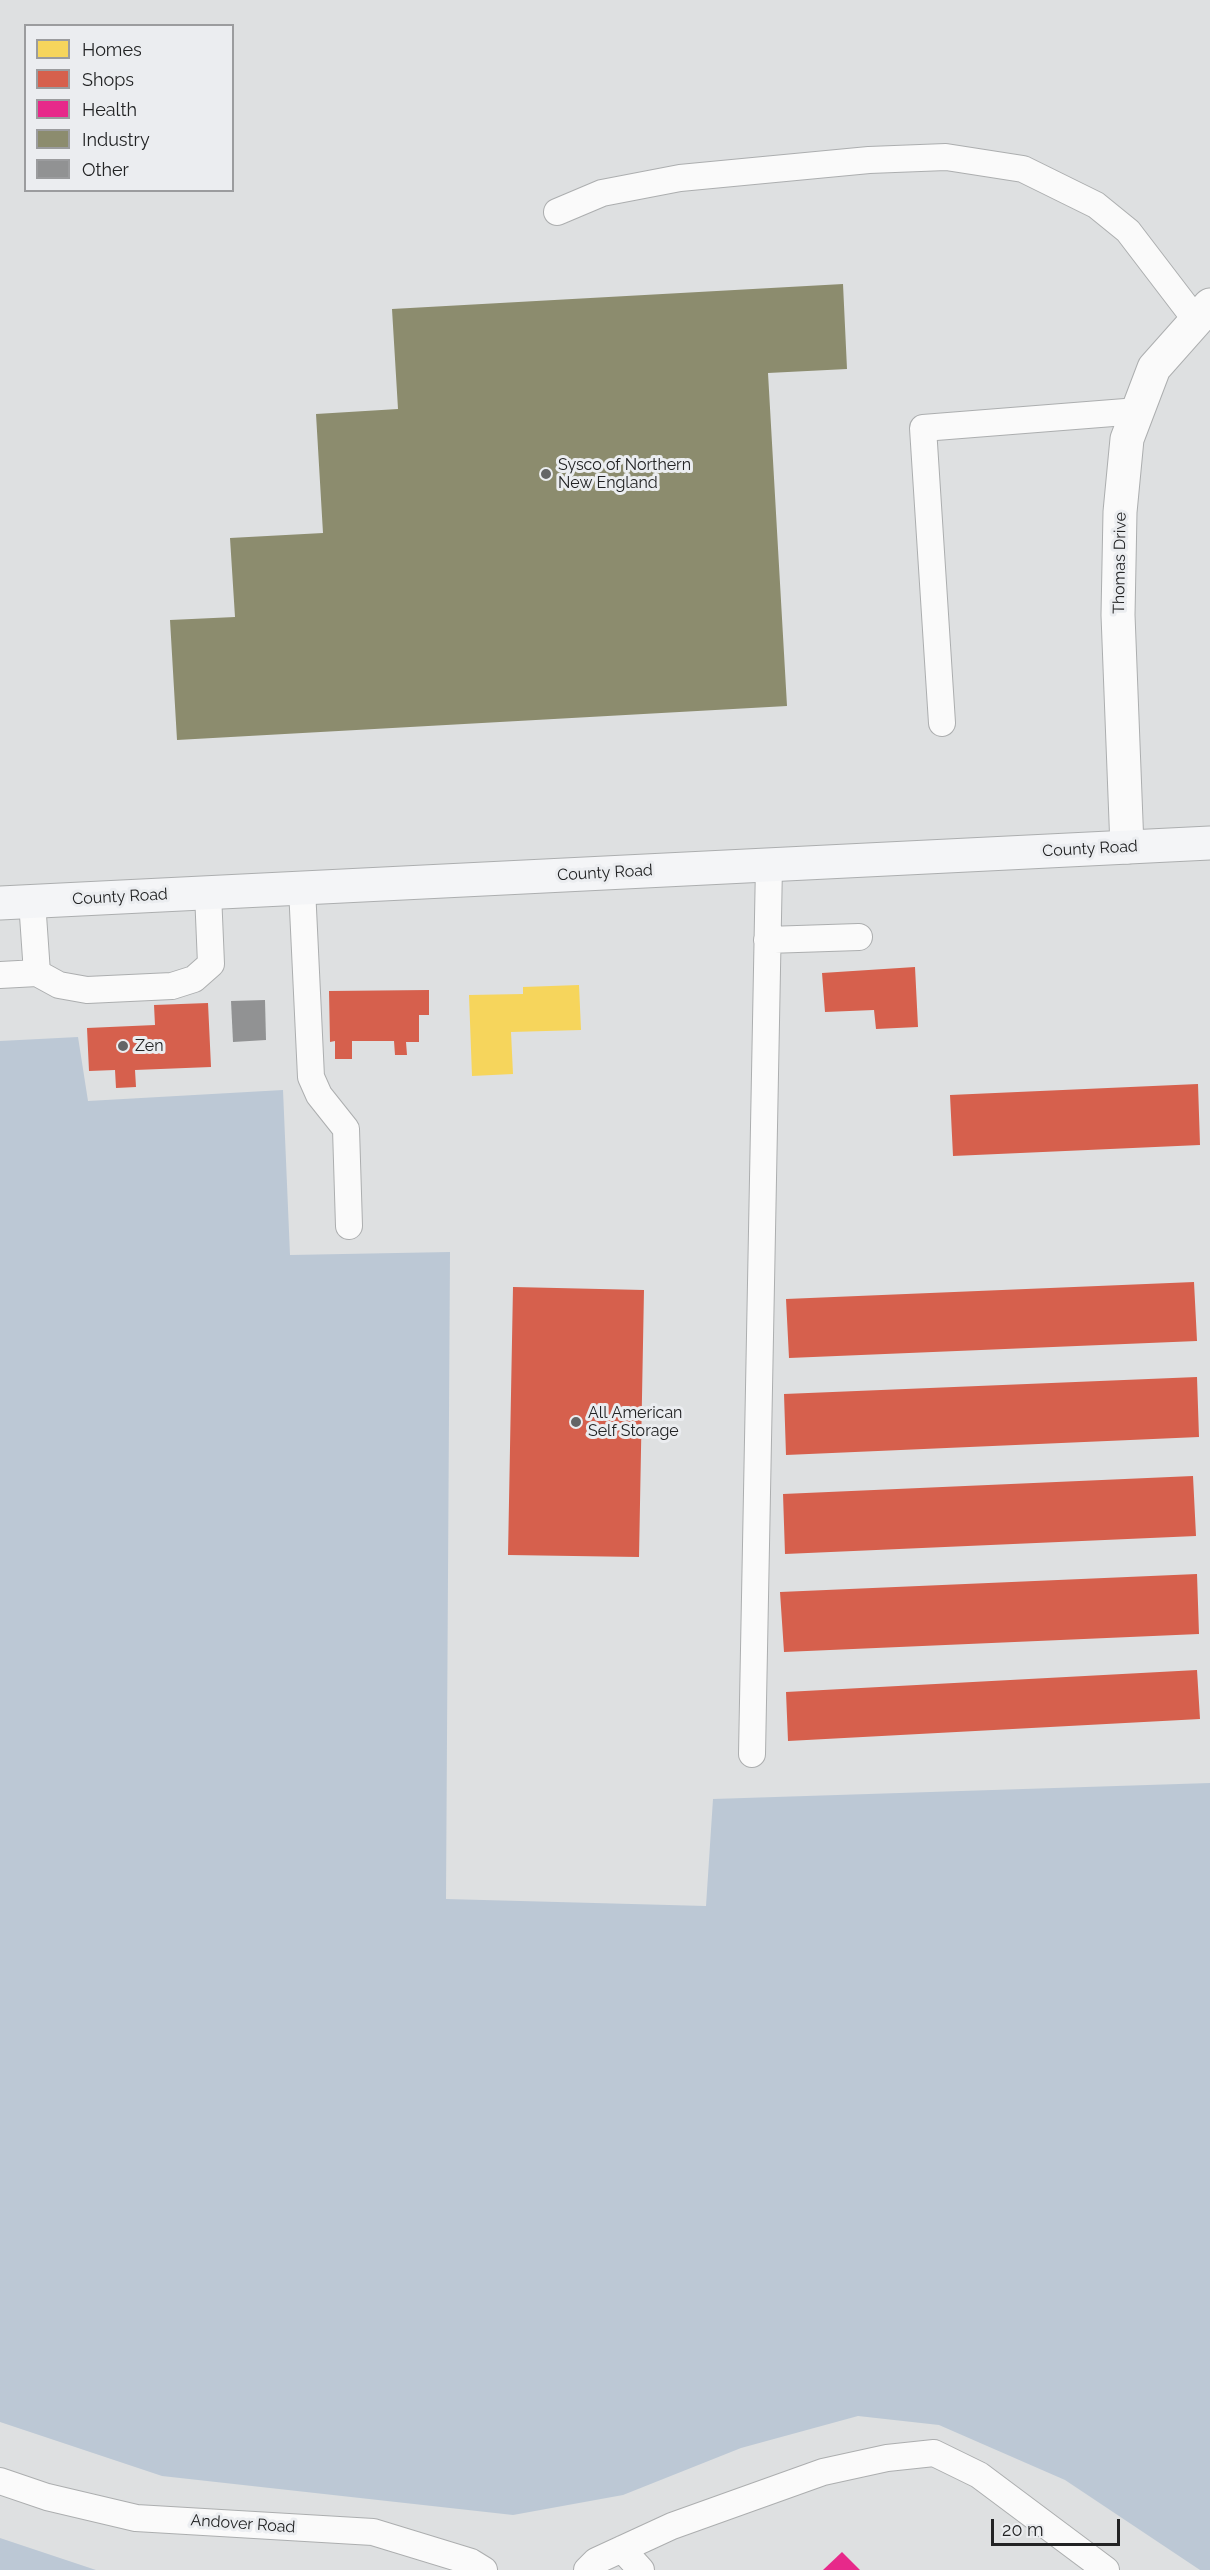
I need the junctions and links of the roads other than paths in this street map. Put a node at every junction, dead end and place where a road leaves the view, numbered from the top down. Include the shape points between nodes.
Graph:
1 (557, 212) dead end
2 (1203, 313) edge
3 (1138, 411) junction
4 (942, 723) dead end
5 (1210, 843) edge
6 (1127, 847) junction
7 (769, 865) junction
8 (302, 888) junction
9 (208, 893) junction
10 (16, 902) edge
11 (859, 937) dead end
12 (767, 940) junction
13 (37, 973) junction
14 (0, 975) edge
15 (350, 1226) dead end
16 (752, 1754) dead end
17 (0, 2481) edge
18 (622, 2549) junction
19 (484, 2570) edge
20 (587, 2570) edge
21 (641, 2570) edge
22 (1106, 2570) edge

1 - 2 lane via 603,193 680,178 857,161 946,157 1023,169 1096,205 1128,231
2 - 3 street, Thomas Drive via 1154,368
3 - 4 lane via 923,428
3 - 6 street, Thomas Drive via 1127,439 1120,512 1118,615
5 - 6 main road, County Road
6 - 7 main road, County Road
7 - 8 main road, County Road
7 - 12 lane
8 - 9 main road, County Road
8 - 15 lane via 311,1077 319,1095 346,1129
9 - 10 main road, County Road
9 - 13 lane via 211,964 194,979 172,986 87,990 59,985
10 - 13 lane
11 - 12 lane
12 - 16 lane
13 - 14 lane
17 - 19 lane, Andover Road via 47,2497 136,2517 373,2532 471,2562
18 - 20 lane via 596,2561
18 - 21 lane
18 - 22 lane via 672,2526 824,2472 887,2458 934,2453 979,2475

